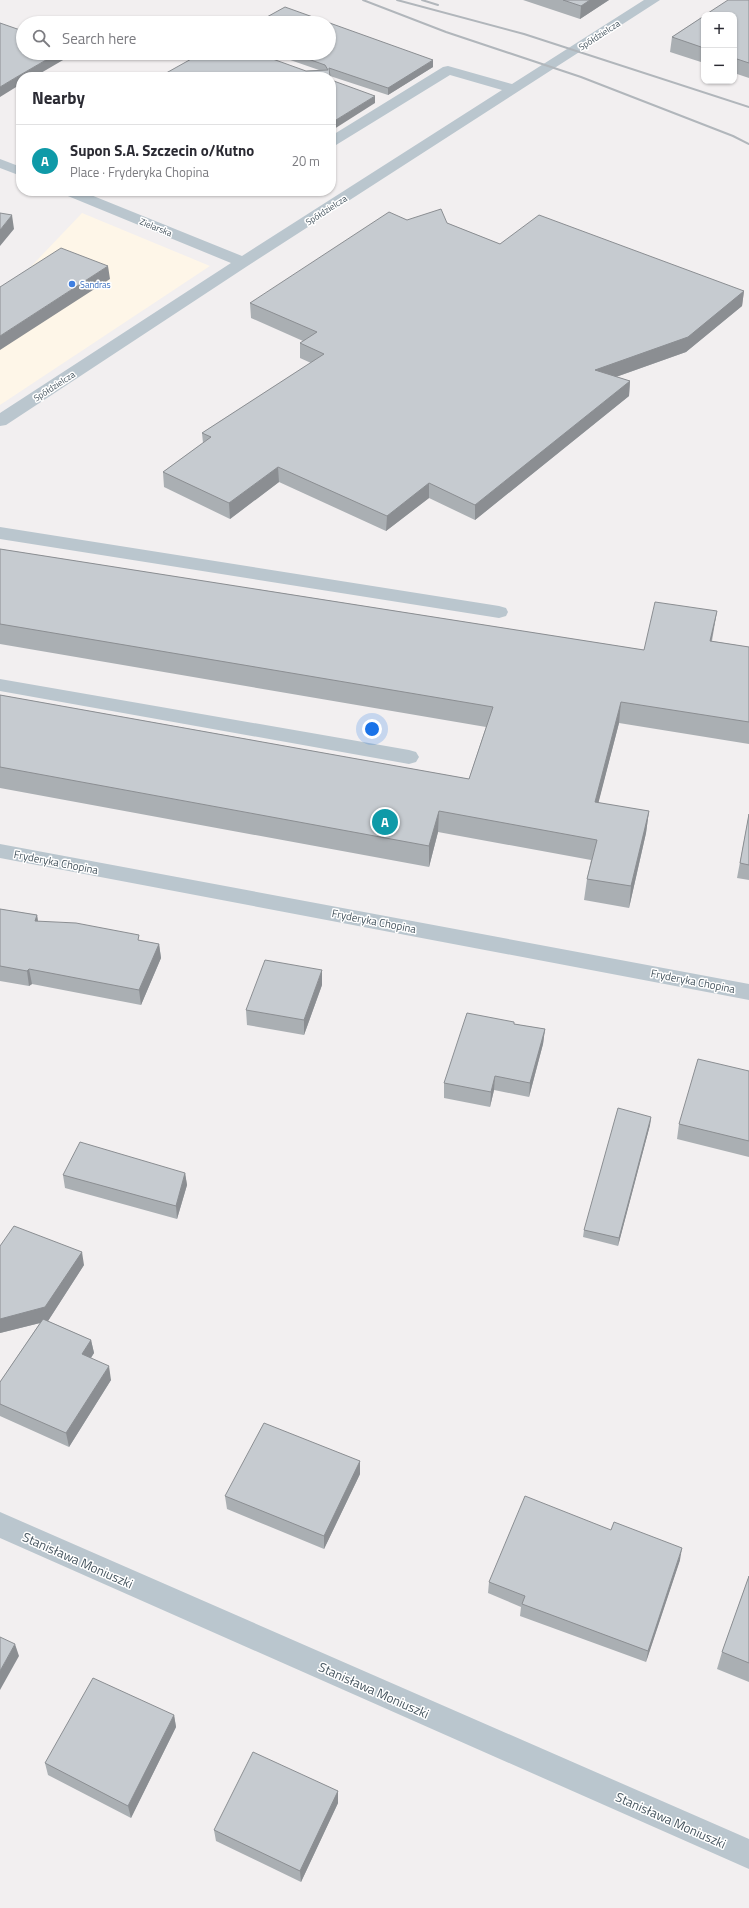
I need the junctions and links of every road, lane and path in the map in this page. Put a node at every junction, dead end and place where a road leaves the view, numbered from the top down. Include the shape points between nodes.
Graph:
1 (653, 0) edge
2 (514, 89) junction
3 (380, 99) dead end
4 (394, 104) junction
5 (336, 139) edge
6 (0, 163) edge
7 (16, 170) edge
8 (80, 196) edge
9 (243, 262) junction
10 (0, 421) edge
11 (0, 533) edge
12 (499, 612) dead end
13 (0, 685) edge
14 (408, 757) dead end
15 (0, 851) edge
16 (749, 992) edge
17 (0, 1526) edge
18 (749, 1854) edge

1 - 2 street, Spółdzielcza
2 - 4 street via 448,70
2 - 9 street, Spółdzielcza
3 - 4 street
4 - 5 street
6 - 7 street
8 - 9 street, Zielarska
9 - 10 street, Spółdzielcza
11 - 12 street
13 - 14 street
15 - 16 street, Fryderyka Chopina
17 - 18 street, Stanisława Moniuszki

